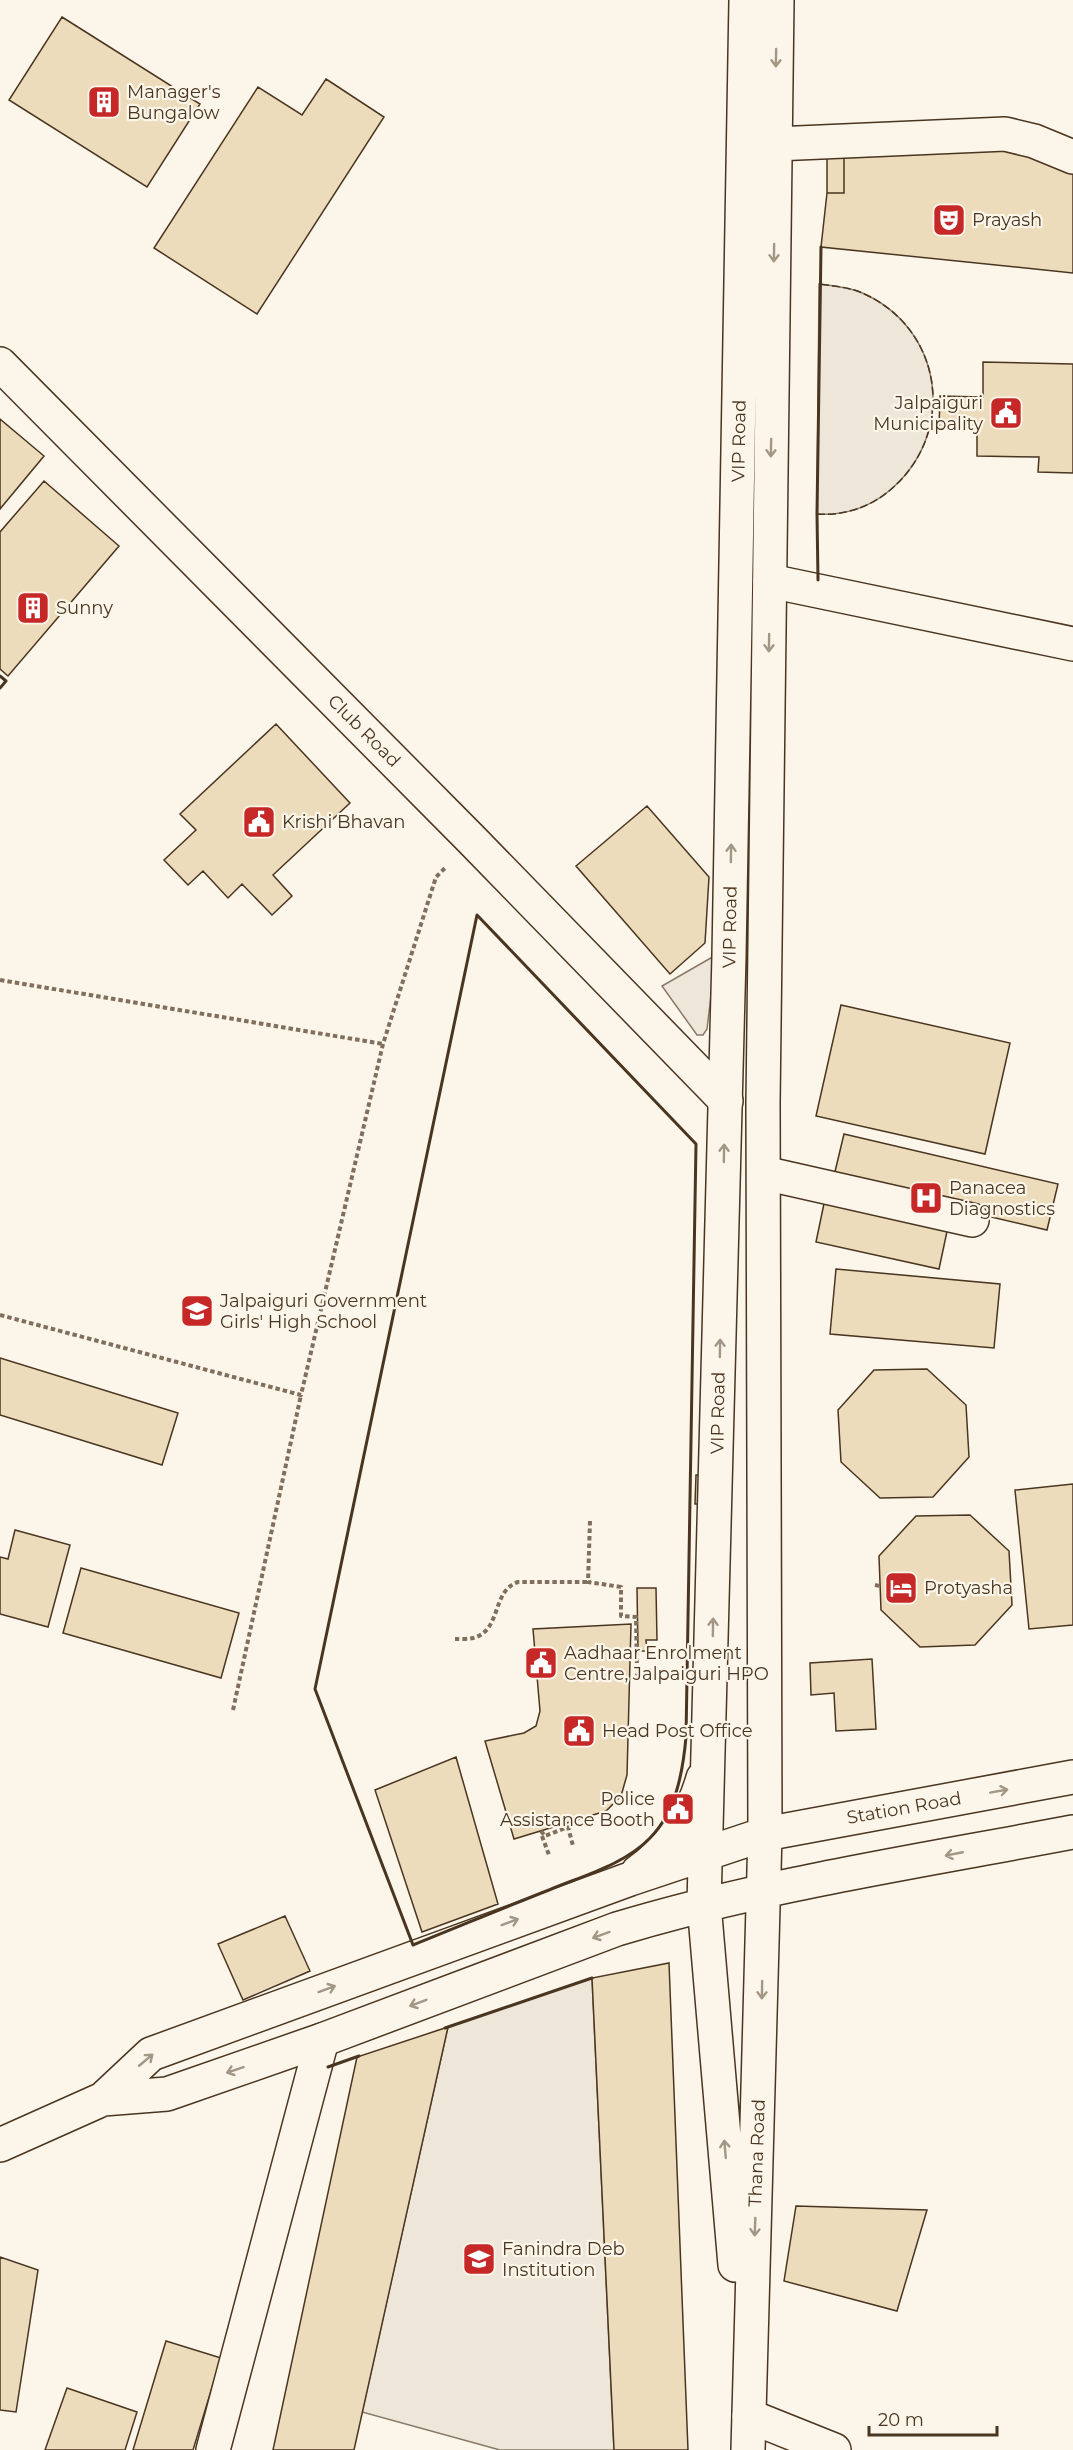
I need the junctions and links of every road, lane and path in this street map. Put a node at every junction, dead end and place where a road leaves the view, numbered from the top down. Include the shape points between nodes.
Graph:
1 (746, 0) edge
2 (777, 0) edge
3 (775, 144) junction
4 (1073, 157) edge
5 (0, 364) edge
6 (770, 581) junction
7 (1073, 644) edge
8 (472, 840) junction
9 (0, 980) edge
10 (383, 1044) junction
11 (726, 1101) junction
12 (763, 1102) junction
13 (764, 1173) junction
14 (972, 1220) dead end
15 (0, 1315) edge
16 (301, 1395) junction
17 (590, 1521) dead end
18 (588, 1582) junction
19 (454, 1639) dead end
20 (645, 1674) dead end
21 (233, 1710) dead end
22 (710, 1723) junction
23 (1073, 1777) edge
24 (765, 1790) junction
25 (816, 1824) junction
26 (1073, 1832) edge
27 (736, 1843) junction
28 (573, 1846) dead end
29 (549, 1855) dead end
30 (630, 1879) junction
31 (812, 1881) junction
32 (751, 1893) junction
33 (704, 1904) junction
34 (645, 1920) junction
35 (762, 1949) junction
36 (709, 1961) junction
37 (322, 2040) junction
38 (103, 2099) junction
39 (0, 2145) edge
40 (749, 2416) junction
41 (213, 2450) edge
42 (747, 2450) edge
43 (834, 2450) edge

11 -> 1 street, VIP Road
2 -> 3 street, VIP Road
3 - 4 street via 1005,134
3 -> 6 street, VIP Road
5 - 8 street, Club Road
6 - 7 street
6 -> 12 street, VIP Road
8 - 10 path via 436,878
8 - 11 street, Club Road
9 - 10 path
10 - 16 path
11 - 12 street
22 -> 11 street, VIP Road
12 - 13 street, VIP Road
13 - 14 street
13 - 24 street, VIP Road
15 - 16 path
16 - 21 path
17 - 18 path
18 - 19 path via 508,1585 484,1633
18 - 20 path via 621,1587 621,1616 636,1617 637,1674
22 - 27 street, VIP Road
22 - 30 street via 708,1757 684,1823 651,1863
25 -> 23 street, Station Road
24 - 25 street via 771,1804 793,1822
24 - 27 street, VIP Road
25 - 27 street, Station Road
26 -> 31 street
27 - 30 street, Station Road
27 - 32 street, Thana Road
27 - 33 street, Thana Road
28 - 29 path via 568,1827 545,1836 540,1831
38 -> 30 street, Station Road via 151,2054
31 - 32 street
31 - 35 street via 784,1905
32 - 33 street
32 - 35 street, Thana Road
33 - 34 street
33 - 36 street, Thana Road
34 - 36 street via 660,1917 689,1926 706,1948
34 -> 37 street
35 -> 40 street, Thana Road
40 -> 36 street, Thana Road
37 -> 38 street via 167,2094
37 - 41 street
38 - 39 street
40 - 42 street, Thana Road
40 - 43 street

